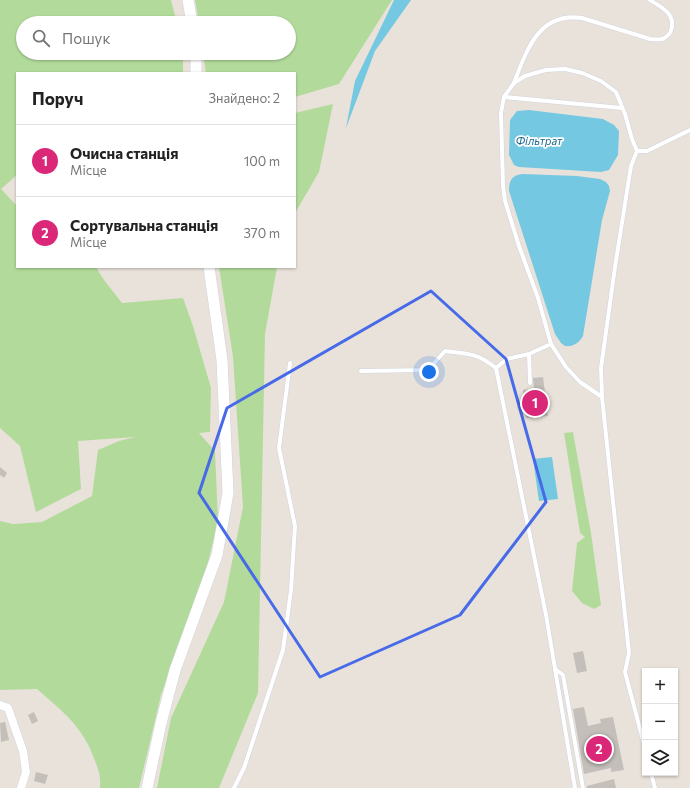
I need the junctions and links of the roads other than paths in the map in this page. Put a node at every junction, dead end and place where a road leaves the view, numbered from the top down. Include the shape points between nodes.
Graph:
1 (188, 0) edge
2 (650, 0) edge
3 (191, 16) edge
4 (196, 60) edge
5 (196, 72) edge
6 (514, 83) junction
7 (504, 97) junction
8 (622, 108) junction
9 (690, 130) edge
10 (637, 151) junction
11 (209, 268) edge
12 (551, 344) junction
13 (529, 354) junction
14 (290, 363) dead end
15 (496, 368) junction
16 (361, 371) dead end
17 (530, 383) dead end
18 (602, 397) junction
19 (555, 668) junction
20 (0, 705) edge
21 (643, 740) edge
22 (652, 776) edge
23 (21, 788) edge
24 (147, 788) edge
25 (234, 788) edge
26 (575, 788) edge
27 (583, 788) edge
28 (655, 788) edge

1 - 3 main road
2 - 6 lane via 668,13 672,20 669,35 661,39 650,39 582,18 560,18 547,24 537,34
4 - 5 main road
6 - 7 lane
6 - 8 lane via 525,76 546,70 565,69 601,81 616,92
7 - 8 lane
7 - 12 lane via 501,113 505,201
8 - 10 lane
9 - 10 lane via 648,151
10 - 18 lane via 631,166 615,266 601,368
11 - 24 main road via 222,360 228,493 217,555 175,670
12 - 13 lane
12 - 18 lane via 566,367 580,382
13 - 15 lane via 507,359
13 - 17 lane
14 - 25 lane via 279,448 295,526 291,590 283,650 244,768
15 - 16 lane via 474,354 445,351 428,370
15 - 19 lane
18 - 21 lane via 629,653 625,672
19 - 26 lane
19 - 27 lane via 563,675
20 - 23 street via 8,708 23,751 26,772
22 - 28 lane

